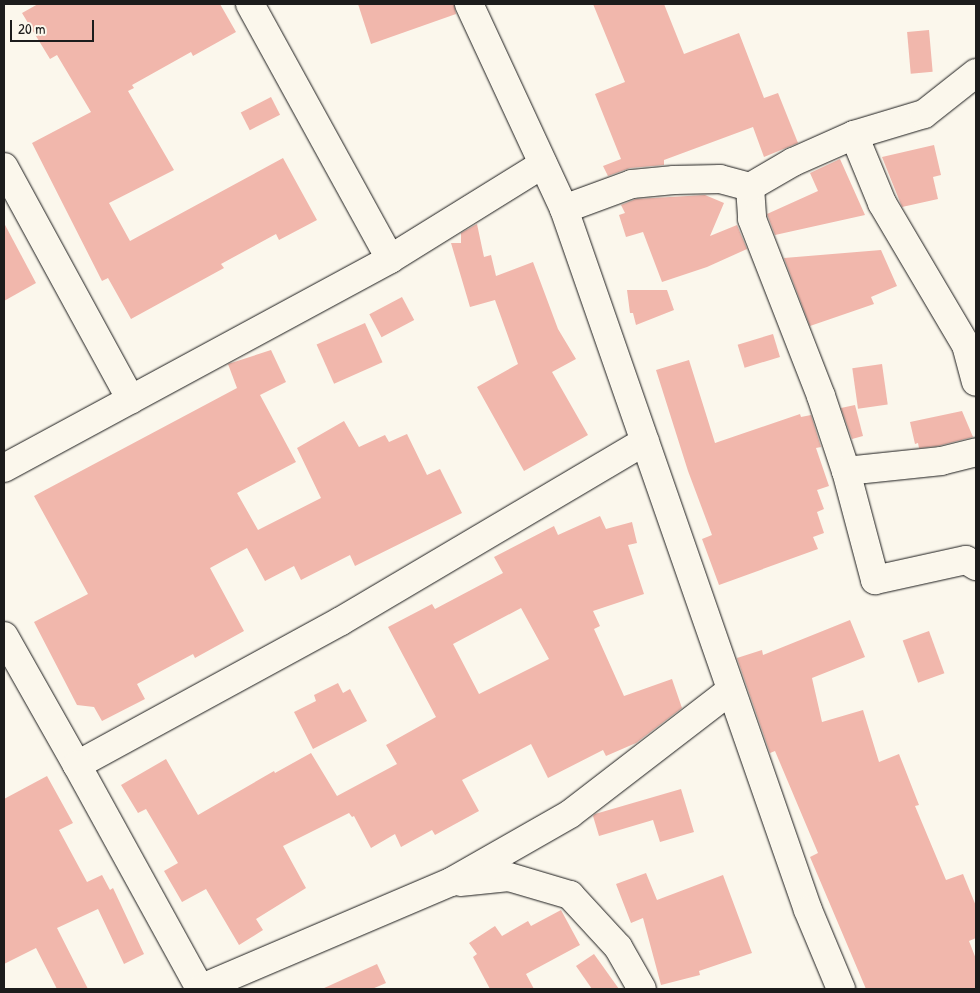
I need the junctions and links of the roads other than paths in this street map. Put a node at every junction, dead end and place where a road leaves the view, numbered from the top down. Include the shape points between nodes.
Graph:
1 (250, 4) edge
2 (469, 4) edge
3 (976, 73) edge
4 (854, 135) junction
5 (543, 164) junction
6 (4, 167) edge
7 (750, 187) junction
8 (564, 209) junction
9 (390, 259) junction
10 (976, 382) edge
11 (131, 400) junction
12 (645, 441) junction
13 (976, 452) edge
14 (4, 468) edge
15 (846, 471) junction
16 (976, 566) edge
17 (4, 636) edge
18 (731, 690) junction
19 (77, 765) junction
20 (451, 882) junction
21 (642, 989) edge
22 (841, 989) edge

1 - 9 street
2 - 5 street
3 - 4 street via 924,114
4 - 7 street via 793,162
4 - 10 street via 882,203 966,345
5 - 8 street
5 - 9 street
6 - 11 street
7 - 8 street via 720,179 632,184
7 - 15 street via 752,219 821,396
8 - 12 street
9 - 11 street
11 - 14 street
12 - 18 street
12 - 19 street via 341,621
13 - 15 street via 941,461
15 - 16 street via 874,580 966,560
17 - 19 street
18 - 20 street via 570,814
18 - 22 street via 808,910
19 - 20 street via 200,989
20 - 21 street via 509,877 570,895 618,947

